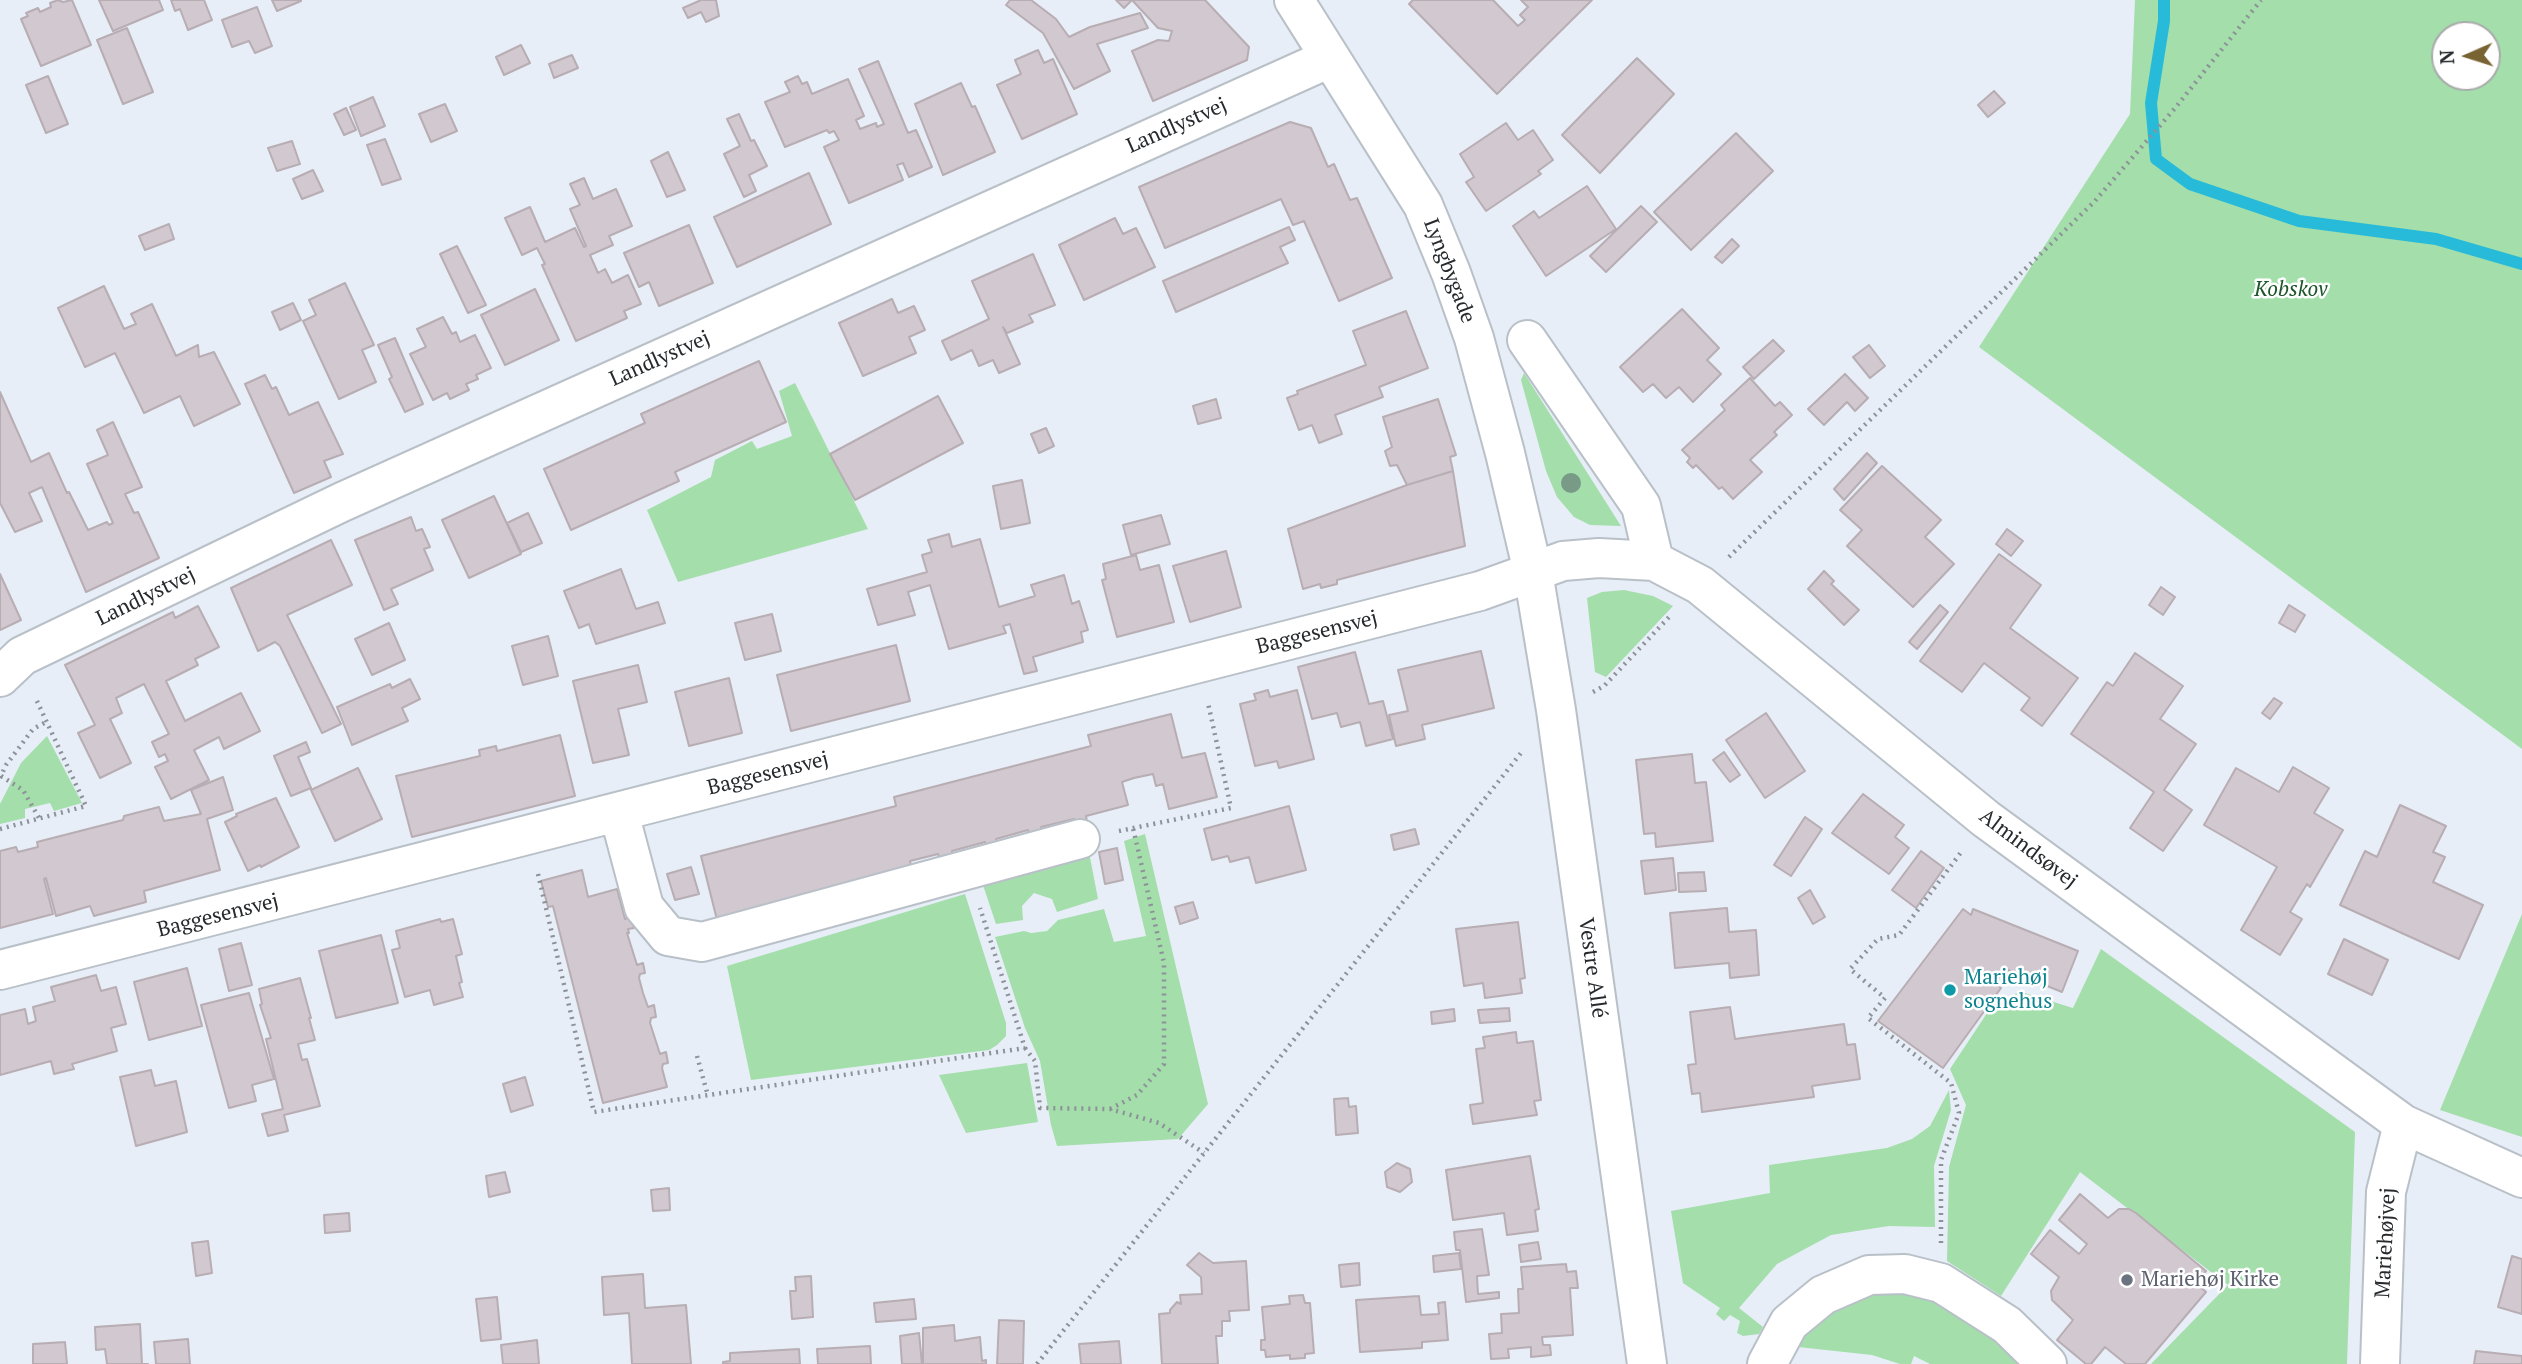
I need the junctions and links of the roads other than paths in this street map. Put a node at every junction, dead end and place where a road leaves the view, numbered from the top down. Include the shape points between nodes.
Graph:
1 (1294, 0) edge
2 (1330, 58) junction
3 (1527, 340) dead end
4 (1654, 561) junction
5 (1533, 572) junction
6 (9, 669) edge
7 (619, 813) junction
8 (1080, 839) road end
9 (0, 970) edge
10 (2403, 1124) junction
11 (2522, 1178) edge
12 (1647, 1364) edge
13 (1767, 1364) edge
14 (2047, 1364) edge
15 (2380, 1364) edge

1 - 2 street, Lyngbygade
2 - 5 street, Lyngbygade via 1423,205 1451,273 1474,338
2 - 6 street, Landlystvej via 342,502 22,656
3 - 4 street via 1641,506
4 - 5 street, Almindsøvej via 1563,561
4 - 10 street, Almindsøvej via 1700,585 1986,819
5 - 7 street, Baggesensvej via 1480,591
5 - 12 street, Vestre Allé
7 - 8 street via 644,907 668,936 702,942
7 - 9 street, Baggesensvej
10 - 11 street, Almindsøvej
10 - 15 street, Mariehøjvej via 2386,1192
13 - 14 street via 1789,1323 1823,1296 1869,1275 1905,1274 1941,1283 2007,1325

